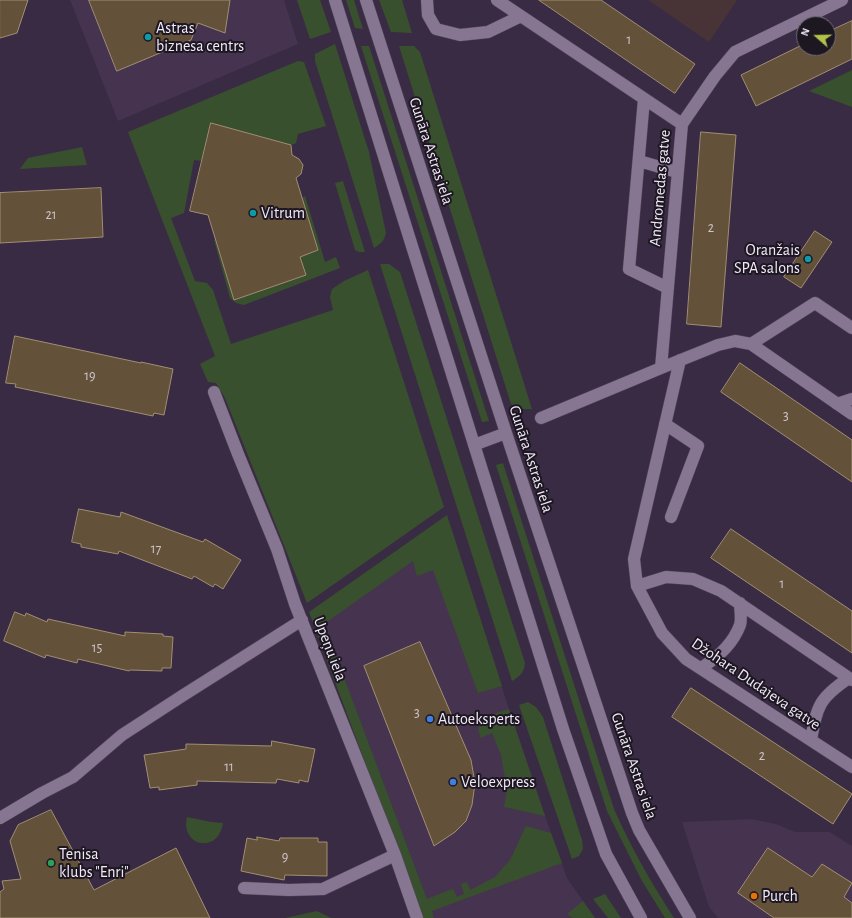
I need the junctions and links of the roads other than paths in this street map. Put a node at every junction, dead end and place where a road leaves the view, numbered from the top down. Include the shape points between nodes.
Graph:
1 (335, 0) edge
2 (366, 0) edge
3 (427, 0) edge
4 (497, 0) edge
5 (842, 0) edge
6 (521, 16) junction
7 (644, 99) junction
8 (682, 124) junction
9 (639, 161) junction
10 (677, 172) junction
11 (668, 288) junction
12 (852, 328) edge
13 (751, 344) junction
14 (680, 360) junction
15 (661, 368) junction
16 (214, 392) dead end
17 (852, 399) edge
18 (838, 404) junction
19 (852, 414) edge
20 (541, 418) dead end
21 (665, 424) junction
22 (506, 433) junction
23 (474, 445) junction
24 (671, 517) dead end
25 (637, 586) junction
26 (740, 604) junction
27 (302, 620) junction
28 (701, 668) junction
29 (850, 679) edge
30 (811, 740) junction
31 (852, 767) edge
32 (0, 818) edge
33 (395, 855) junction
34 (244, 888) dead end
35 (417, 918) edge
36 (641, 918) edge
37 (690, 918) edge

1 - 23 street
2 - 22 street, Gunāra Astras iela
3 - 6 street via 428,15 436,29 460,35 488,32
4 - 6 street
5 - 8 street, Andromedas gatve via 735,52
6 - 7 street
7 - 8 street
7 - 9 street
8 - 10 street, Andromedas gatve
9 - 10 street
9 - 11 street via 629,269
10 - 11 street, Andromedas gatve
11 - 15 street, Andromedas gatve
12 - 13 street via 815,302
13 - 14 street via 735,341
13 - 18 street
14 - 15 street
14 - 21 street, Džohara Dudajeva gatve
15 - 20 street
16 - 27 street, Upeņu iela via 278,549
17 - 18 street
18 - 19 street
21 - 24 street via 698,446
21 - 25 street, Džohara Dudajeva gatve via 634,559
22 - 23 street
22 - 37 street, Gunāra Astras iela via 632,813 639,830
23 - 36 street via 606,854
25 - 26 street via 666,577 693,579 721,590
25 - 28 street, Džohara Dudajeva gatve via 662,633 686,659
26 - 28 street via 740,624 731,641 718,657
26 - 29 street
27 - 32 street via 122,735 74,777
27 - 33 street, Upeņu iela
28 - 30 street, Džohara Dudajeva gatve
29 - 30 street via 832,689 822,701 815,715
30 - 31 street, Džohara Dudajeva gatve
33 - 34 street via 322,889
33 - 35 street, Upeņu iela

